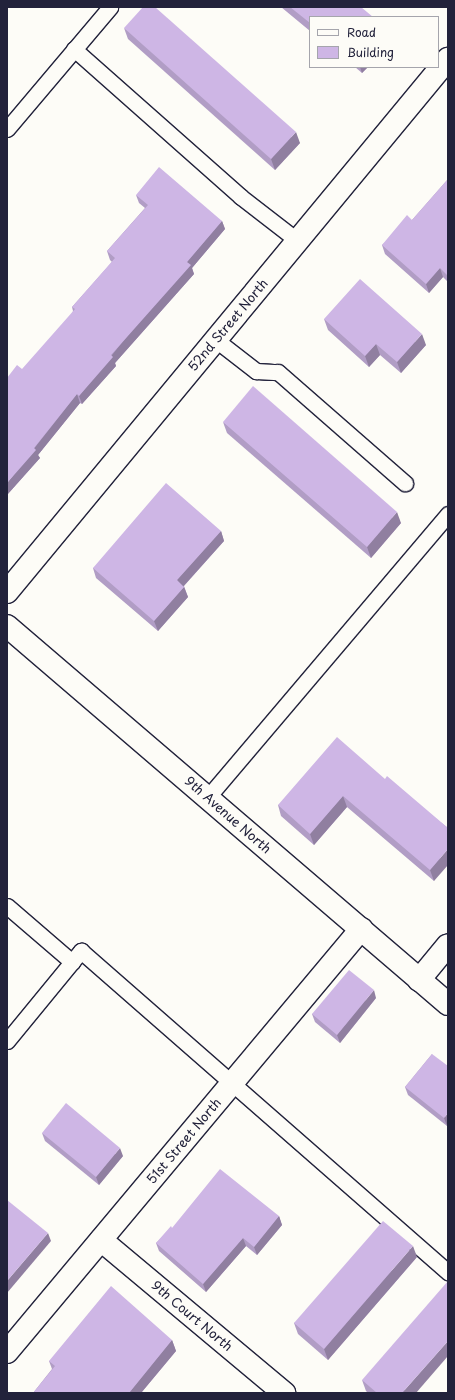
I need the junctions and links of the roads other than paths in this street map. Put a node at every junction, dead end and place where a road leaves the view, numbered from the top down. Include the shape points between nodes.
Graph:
1 (110, 7) edge
2 (74, 49) junction
3 (448, 59) edge
4 (7, 128) edge
5 (298, 241) junction
6 (216, 340) junction
7 (405, 483) dead end
8 (448, 514) edge
9 (7, 592) edge
10 (7, 626) edge
11 (208, 797) junction
12 (7, 906) edge
13 (360, 929) junction
14 (448, 945) edge
15 (72, 962) junction
16 (419, 980) junction
17 (448, 1004) edge
18 (7, 1041) edge
19 (232, 1082) junction
20 (101, 1240) junction
21 (448, 1272) edge
22 (7, 1352) edge
23 (284, 1393) edge

1 - 2 lane
2 - 4 lane
2 - 5 lane via 241,197
3 - 5 street, 52nd Street North
5 - 6 street, 52nd Street North
6 - 7 lane via 256,371 278,372
6 - 9 street, 52nd Street North
8 - 11 lane
10 - 11 street, 9th Avenue North
11 - 13 street, 9th Avenue North
12 - 15 lane
13 - 16 street, 9th Avenue North
13 - 19 street, 51st Street North
14 - 16 street
15 - 18 lane
15 - 19 lane via 81,951
16 - 17 street, 9th Avenue North
19 - 20 street, 51st Street North
19 - 21 lane
20 - 22 street, 51st Street North
20 - 23 street, 9th Court North

